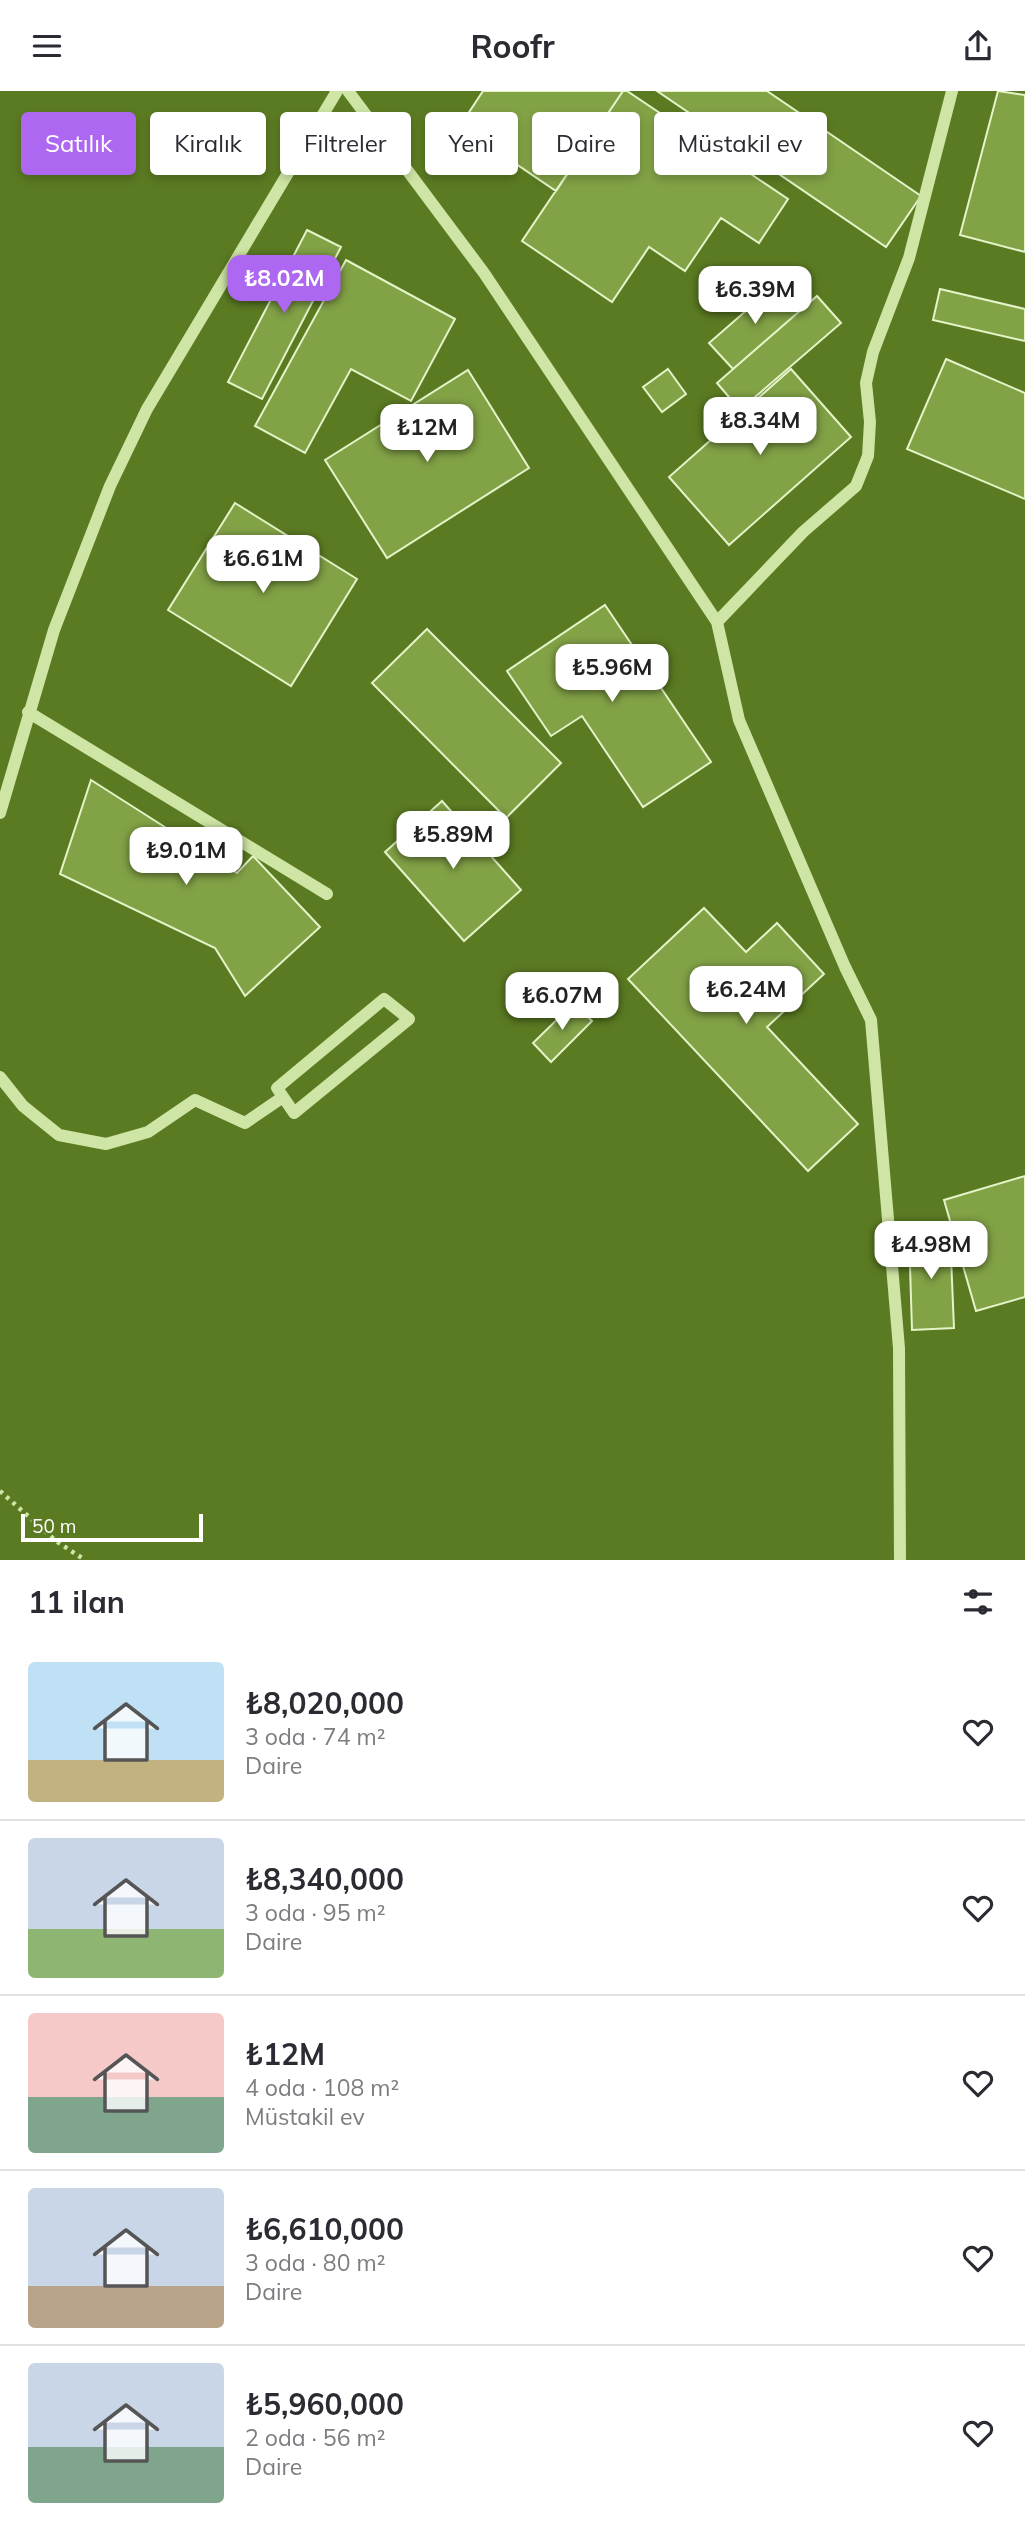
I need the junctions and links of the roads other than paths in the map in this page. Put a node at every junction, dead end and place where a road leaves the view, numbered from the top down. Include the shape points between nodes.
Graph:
1 (337, 91) edge
2 (348, 91) edge
3 (952, 91) edge
4 (717, 622) junction
5 (28, 712) junction
6 (0, 813) edge
7 (327, 894) dead end
8 (0, 1077) edge
9 (283, 1097) junction
10 (900, 1560) edge

1 - 5 street via 147,409 79,562
2 - 4 street via 484,273
3 - 4 street via 909,258 873,352 866,383 868,456 856,486 803,532
4 - 10 street via 739,720 871,1020 898,1348
5 - 6 street
5 - 7 street
8 - 9 street via 23,1106 59,1135 106,1144 148,1132 195,1100 245,1123
9 - 9 street via 294,1113 409,1019 384,999 277,1088

